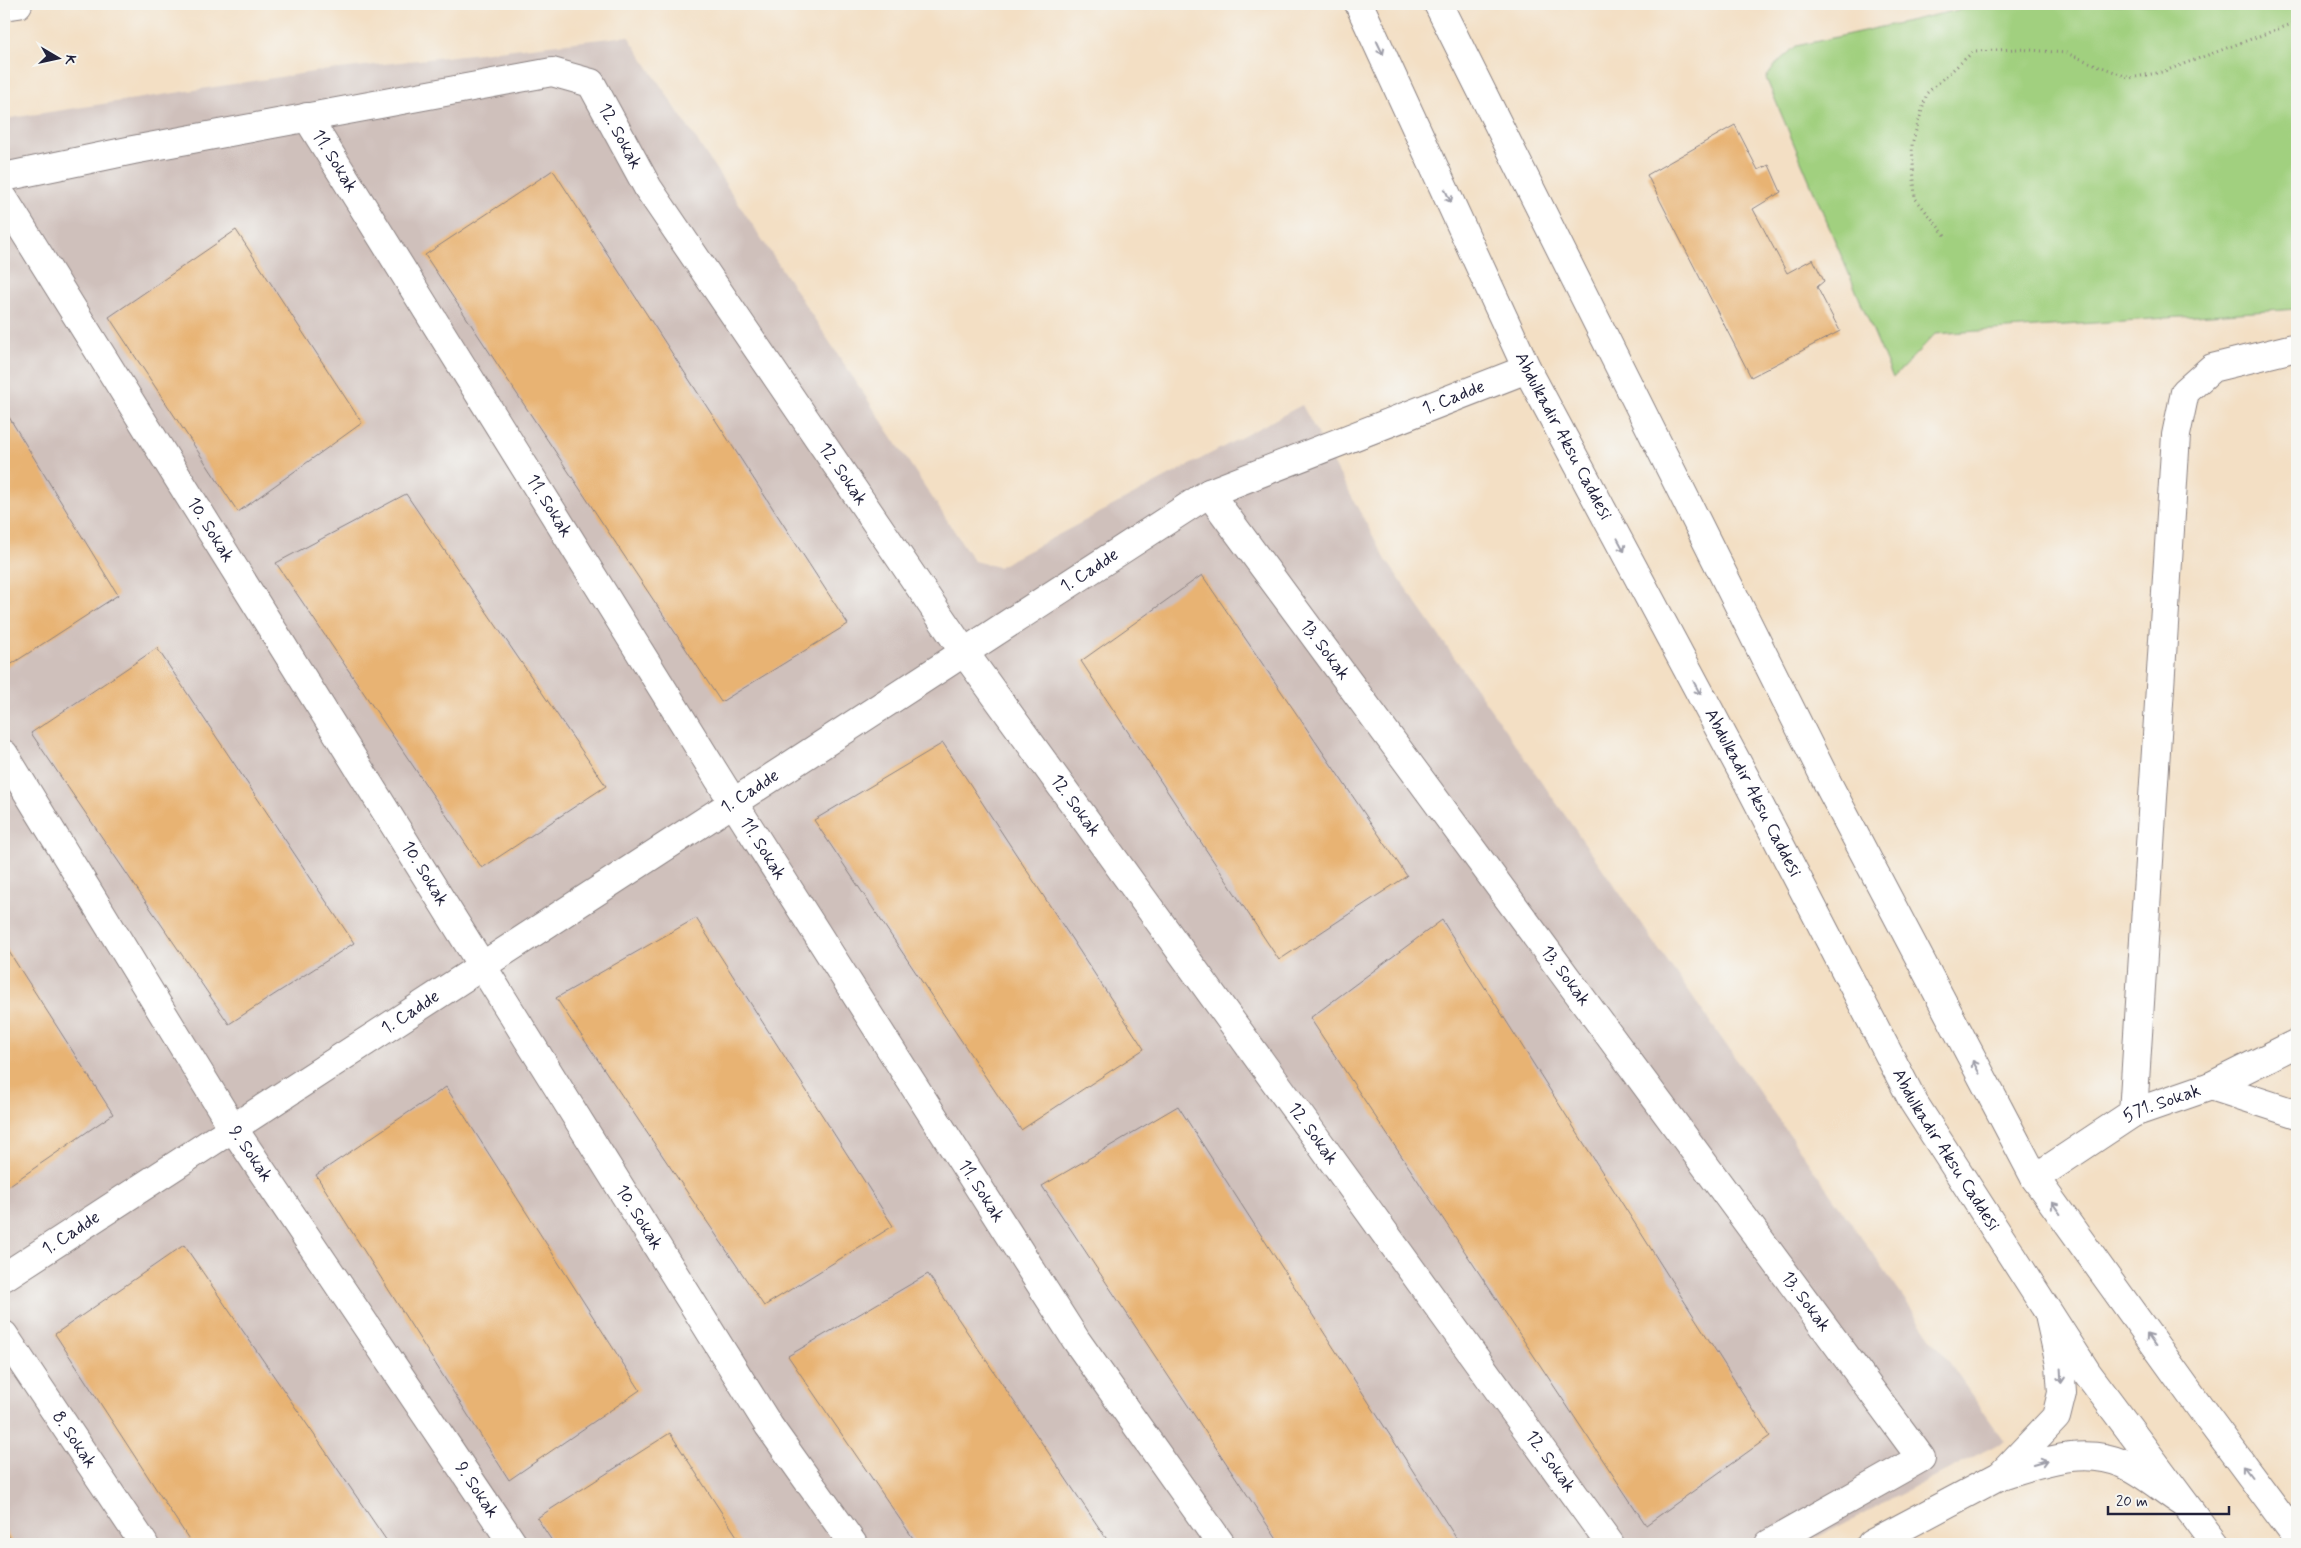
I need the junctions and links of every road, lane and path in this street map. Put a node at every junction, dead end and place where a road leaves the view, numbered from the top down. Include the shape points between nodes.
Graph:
1 (18, 4) edge
2 (1359, 4) edge
3 (1438, 4) edge
4 (4, 6) edge
5 (2297, 22) edge
6 (307, 117) junction
7 (4, 177) edge
8 (4, 199) edge
9 (1945, 235) dead end
10 (2297, 347) edge
11 (1528, 369) junction
12 (1209, 493) junction
13 (964, 652) junction
14 (4, 754) edge
15 (733, 802) junction
16 (481, 967) junction
17 (2297, 1044) edge
18 (2211, 1086) junction
19 (2133, 1113) junction
20 (2297, 1114) edge
21 (232, 1128) junction
22 (2035, 1178) junction
23 (4, 1277) edge
24 (2048, 1311) junction
25 (4, 1335) edge
26 (2001, 1474) junction
27 (2184, 1503) junction
28 (2297, 1538) edge
29 (144, 1544) edge
30 (513, 1544) edge
31 (853, 1544) edge
32 (1221, 1544) edge
33 (1610, 1544) edge
34 (1769, 1544) edge
35 (1871, 1544) edge
36 (2215, 1544) edge

1 - 4 street
2 -> 11 street, Abdulkadir Aksu Caddesi
22 -> 3 street via 1829,786
5 - 9 path via 2162,72 2130,78 2066,53 2018,48 1974,51 1928,93 1912,144 1915,198
6 - 7 street
6 - 13 street, 12. Sokak via 552,72 591,83 648,188
6 - 15 street, 11. Sokak
8 - 16 street, 10. Sokak
10 - 19 street via 2212,368 2185,392 2176,435
11 - 12 street, 1. Cadde
11 -> 24 street, Abdulkadir Aksu Caddesi via 1914,1103
12 - 13 street, 1. Cadde
12 - 34 street, 13. Sokak via 1921,1458
13 - 15 street, 1. Cadde
13 - 33 street, 12. Sokak
14 - 21 street, 9. Sokak
15 - 16 street, 1. Cadde
15 - 32 street, 11. Sokak via 1076,1340
16 - 21 street, 1. Cadde
16 - 31 street, 10. Sokak via 769,1426
17 - 18 street, 571. Sokak
18 - 19 street, 571. Sokak
18 - 20 street
19 - 22 street, 571. Sokak
21 - 23 street, 1. Cadde
21 - 30 street, 9. Sokak
28 -> 22 street
24 -> 26 street via 2060,1364 2062,1393 2056,1416
24 - 27 street, Abdulkadir Aksu Caddesi via 2088,1374
25 - 29 street, 8. Sokak
26 -> 27 street via 2063,1457 2096,1456 2124,1464
26 - 35 street
27 - 36 street, Abdulkadir Aksu Caddesi

